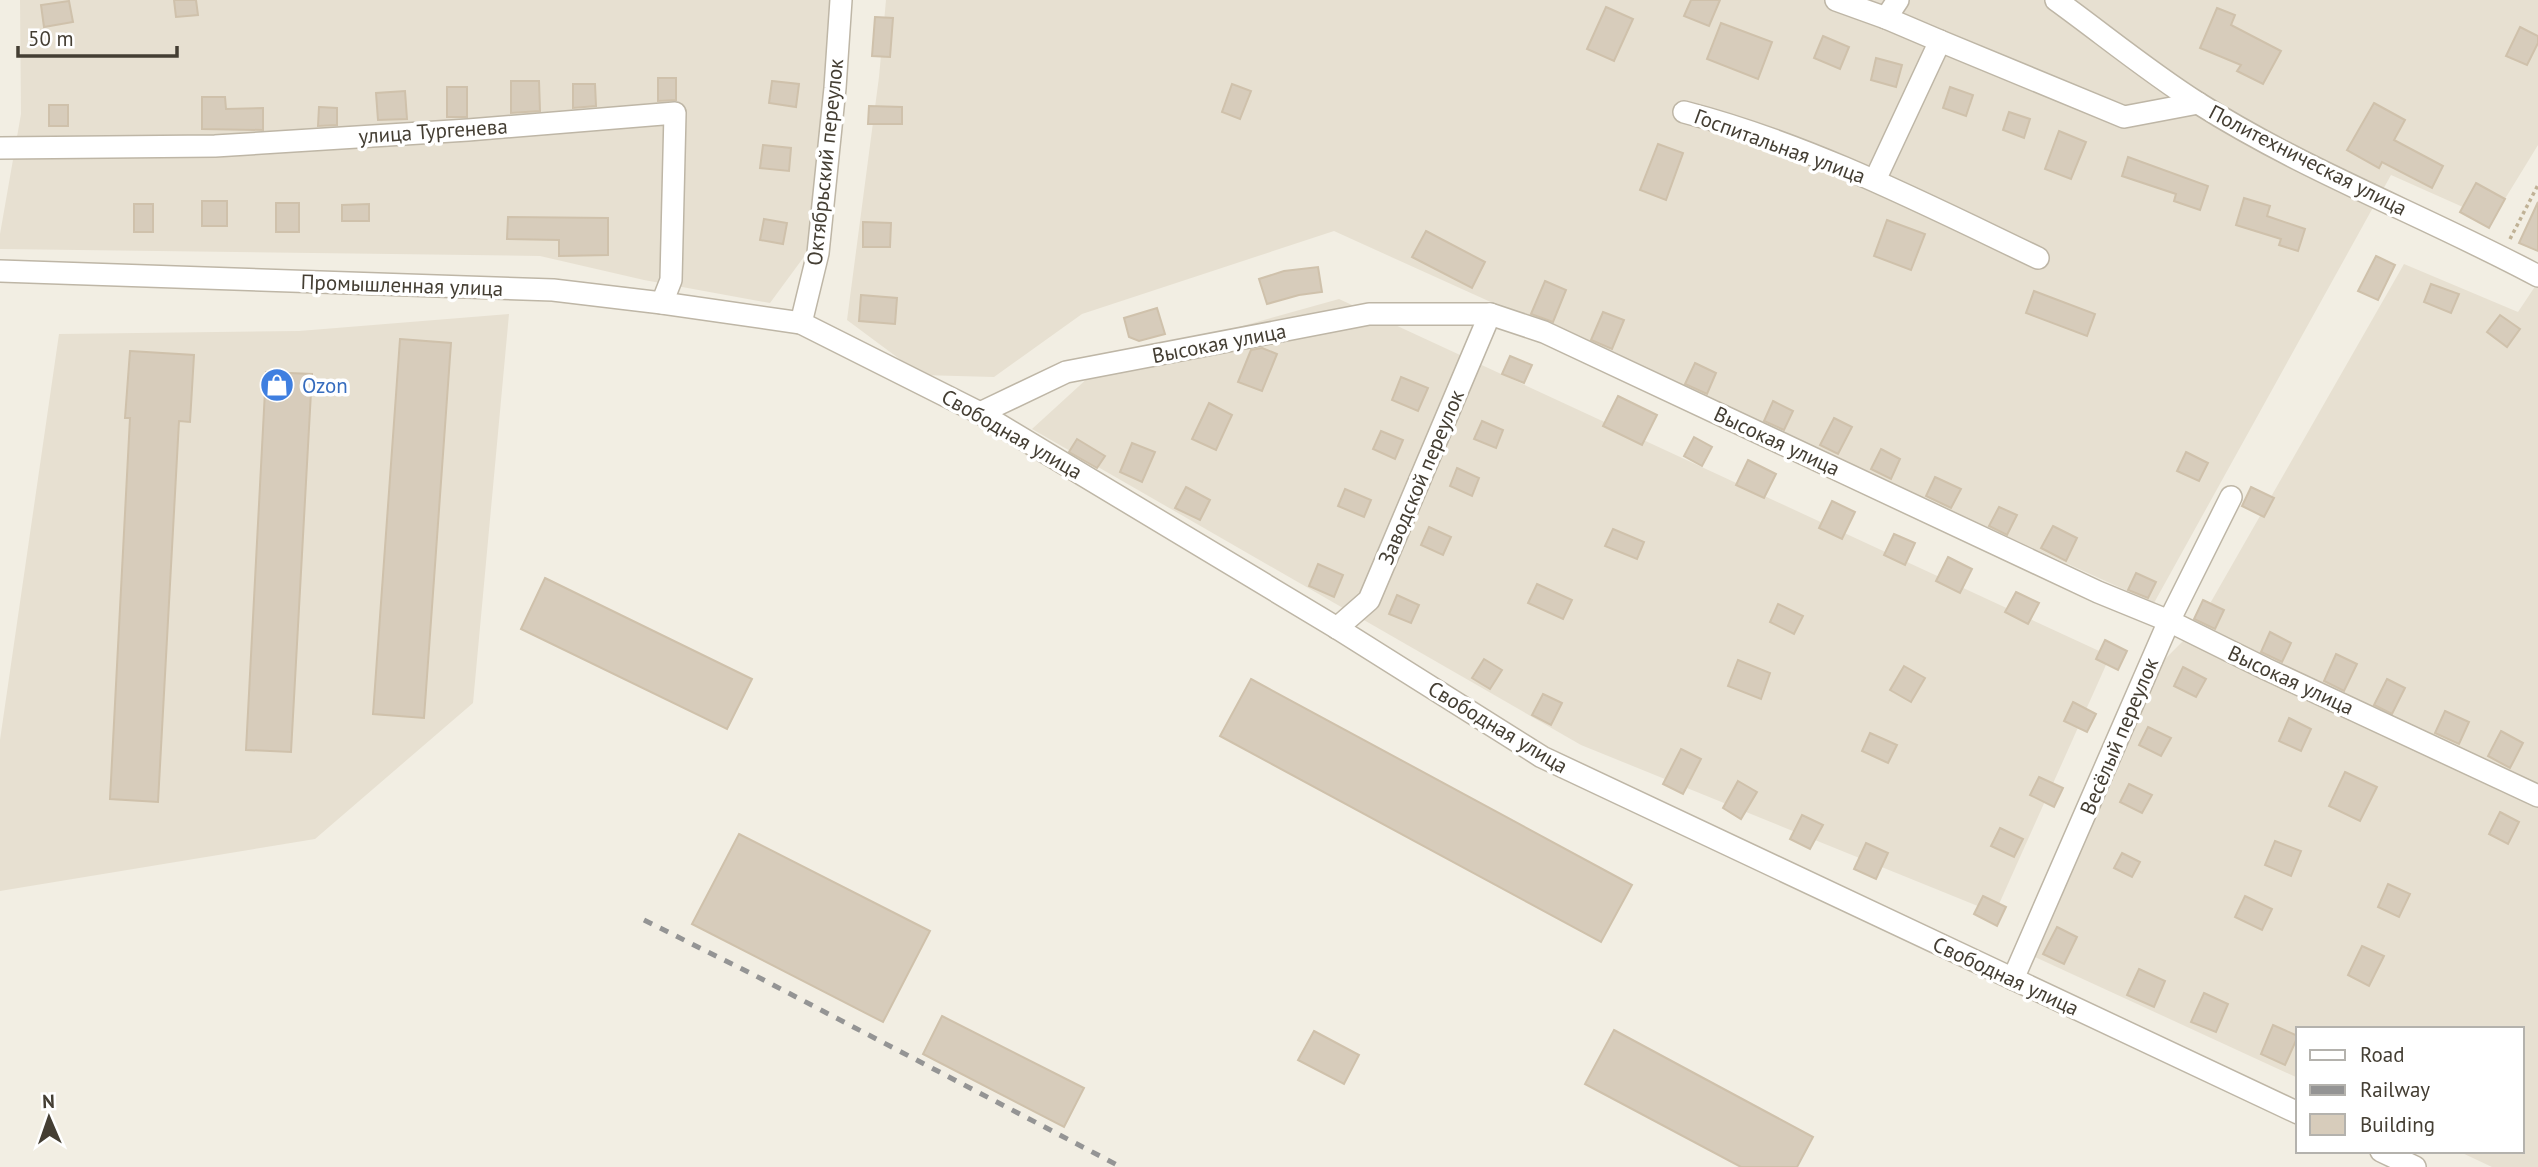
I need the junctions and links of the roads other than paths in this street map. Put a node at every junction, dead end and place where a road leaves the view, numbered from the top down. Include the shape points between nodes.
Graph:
1 (841, 0) edge
2 (1836, 0) edge
3 (1898, 0) edge
4 (2056, 0) edge
5 (1886, 18) junction
6 (1940, 41) junction
7 (2198, 103) junction
8 (1684, 111) dead end
9 (0, 148) edge
10 (1875, 180) junction
11 (2038, 258) dead end
12 (0, 271) edge
13 (2538, 276) edge
14 (662, 303) junction
15 (1490, 314) junction
16 (802, 323) junction
17 (980, 412) junction
18 (2231, 497) dead end
19 (2169, 621) junction
20 (1337, 628) junction
21 (2538, 796) edge
22 (2013, 979) junction
23 (2296, 1112) edge
24 (2385, 1153) edge
25 (2415, 1167) edge

1 - 16 street, Октябрьский переулок via 818,253
2 - 5 street
3 - 5 street
4 - 7 street, Политехническая улица
5 - 6 street
6 - 7 street via 2124,117
6 - 10 street, Госпитальная улица
7 - 13 street, Политехническая улица via 2304,162
8 - 10 street, Госпитальная улица via 1726,122
9 - 14 street, улица Тургенева via 215,145 675,113 671,280
10 - 11 street, Госпитальная улица
12 - 14 street, Промышленная улица via 553,290
14 - 16 street, Промышленная улица
15 - 17 street, Высокая улица via 1369,314 1079,369
15 - 19 street, Высокая улица via 1544,332
15 - 20 street, Заводской переулок via 1369,600
16 - 17 street, Свободная улица
17 - 20 street, Свободная улица
18 - 19 street, Весёлый переулок
19 - 21 street, Высокая улица
19 - 22 street, Весёлый переулок
20 - 22 street, Свободная улица via 1542,757
22 - 23 street, Свободная улица
24 - 25 street

